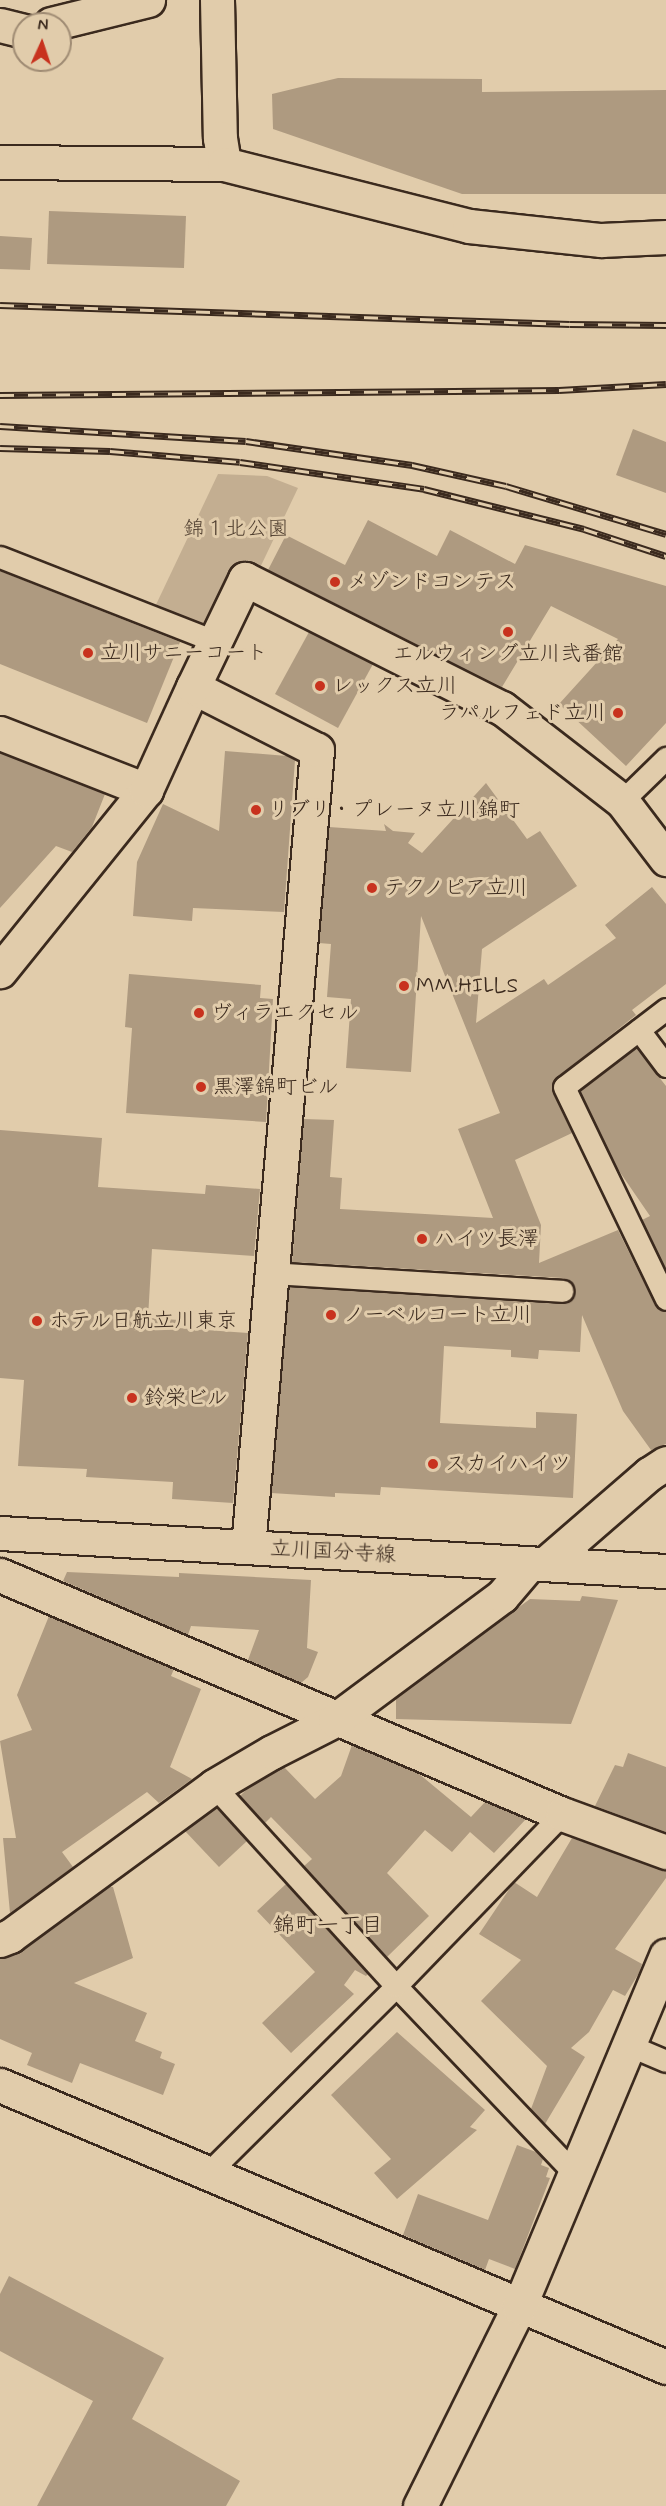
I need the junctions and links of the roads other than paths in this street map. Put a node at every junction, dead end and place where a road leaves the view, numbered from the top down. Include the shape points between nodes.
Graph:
1 (148, 0) edge
2 (217, 0) edge
3 (72, 19) edge
4 (0, 162) edge
5 (224, 164) junction
6 (666, 237) edge
7 (0, 557) edge
8 (214, 641) junction
9 (193, 687) junction
10 (0, 733) edge
11 (666, 758) edge
12 (146, 790) junction
13 (622, 801) junction
14 (666, 859) edge
15 (0, 971) edge
16 (666, 1009) edge
17 (639, 1030) junction
18 (666, 1066) edge
19 (271, 1273) junction
20 (562, 1291) dead end
21 (664, 1291) edge
22 (666, 1463) edge
23 (0, 1533) edge
24 (248, 1547) junction
25 (537, 1564) junction
26 (666, 1571) edge
27 (0, 1575) edge
28 (335, 1720) junction
29 (214, 1786) junction
30 (562, 1814) junction
31 (666, 1852) edge
32 (0, 1940) edge
33 (666, 1956) edge
34 (396, 1986) junction
35 (628, 2045) junction
36 (666, 2061) edge
37 (0, 2085) edge
38 (208, 2173) junction
39 (575, 2174) junction
40 (519, 2307) junction
41 (666, 2367) edge
42 (420, 2506) edge

1 - 3 street
2 - 5 street
4 - 5 street
5 - 6 street via 469,226 601,240
7 - 8 lane
8 - 9 street
8 - 13 street via 245,579 502,708
9 - 12 street
9 - 19 street via 316,750
10 - 12 street
11 - 13 lane
12 - 15 street
13 - 14 street
16 - 17 lane
17 - 18 lane
17 - 21 lane via 564,1087
19 - 20 lane
19 - 24 street
22 - 25 street
23 - 24 street, 立川国分寺線
24 - 25 street, 立川国分寺線
25 - 26 street, 立川国分寺線
25 - 28 street via 502,1596
27 - 28 street
28 - 29 street
28 - 30 street
29 - 32 street
29 - 34 lane
30 - 31 street
30 - 34 lane
33 - 35 street
34 - 38 lane
34 - 39 lane
35 - 36 lane
35 - 39 street
37 - 38 street
38 - 40 street
39 - 40 street
40 - 41 street
40 - 42 street

